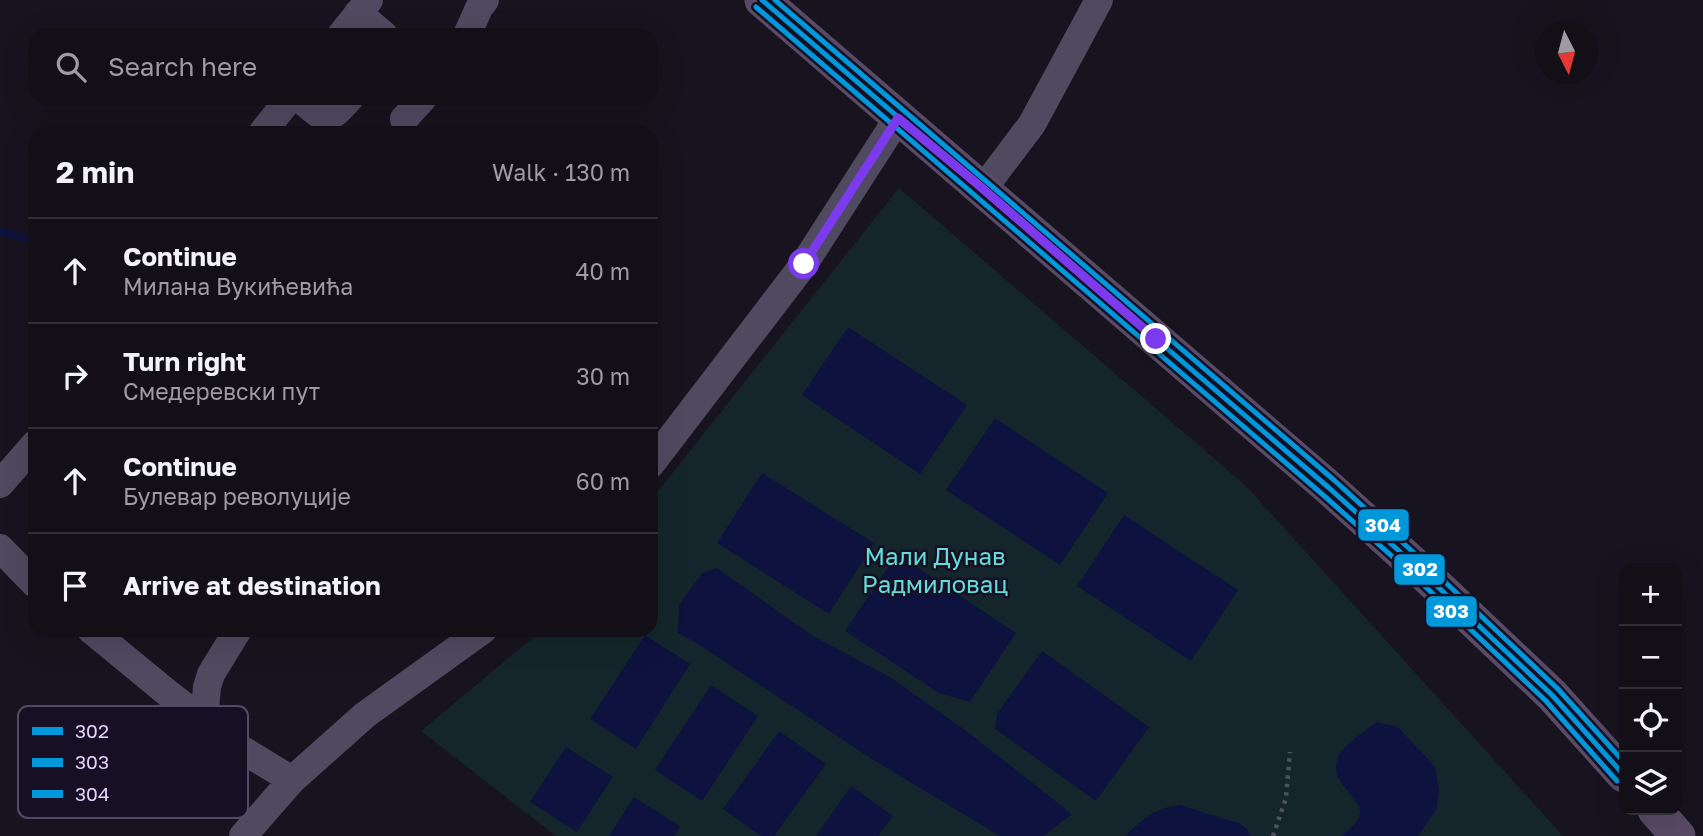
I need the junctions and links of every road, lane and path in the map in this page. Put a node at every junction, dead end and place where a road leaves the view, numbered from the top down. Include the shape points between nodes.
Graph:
1 (485, 0) edge
2 (762, 0) edge
3 (1099, 0) edge
4 (364, 7) edge
5 (347, 28) edge
6 (379, 28) edge
7 (470, 28) edge
8 (284, 105) edge
9 (307, 105) edge
10 (343, 105) edge
11 (417, 105) edge
12 (898, 118) junction
13 (404, 119) dead end
14 (268, 126) edge
15 (979, 186) junction
16 (28, 452) edge
17 (658, 455) edge
18 (0, 484) edge
19 (0, 548) edge
20 (28, 577) edge
21 (100, 637) edge
22 (234, 637) edge
23 (473, 637) edge
24 (186, 706) edge
25 (205, 706) edge
26 (1290, 752) dead end
27 (248, 753) edge
28 (1619, 769) edge
29 (292, 780) junction
30 (1659, 815) edge
31 (243, 836) edge
32 (1273, 836) edge
33 (1678, 836) edge

1 - 7 street
2 - 12 main road
3 - 15 street via 1032,124
4 - 5 street
4 - 6 street
8 - 14 street
9 - 10 street via 320,116 331,117
11 - 13 street
12 - 15 main road
12 - 17 street via 804,264
15 - 28 main road via 1418,568 1552,695
16 - 18 street
19 - 20 street
21 - 24 street
22 - 25 street via 211,674
23 - 29 street via 365,715
26 - 32 path via 1286,798
27 - 29 street
29 - 31 street
30 - 33 main road

